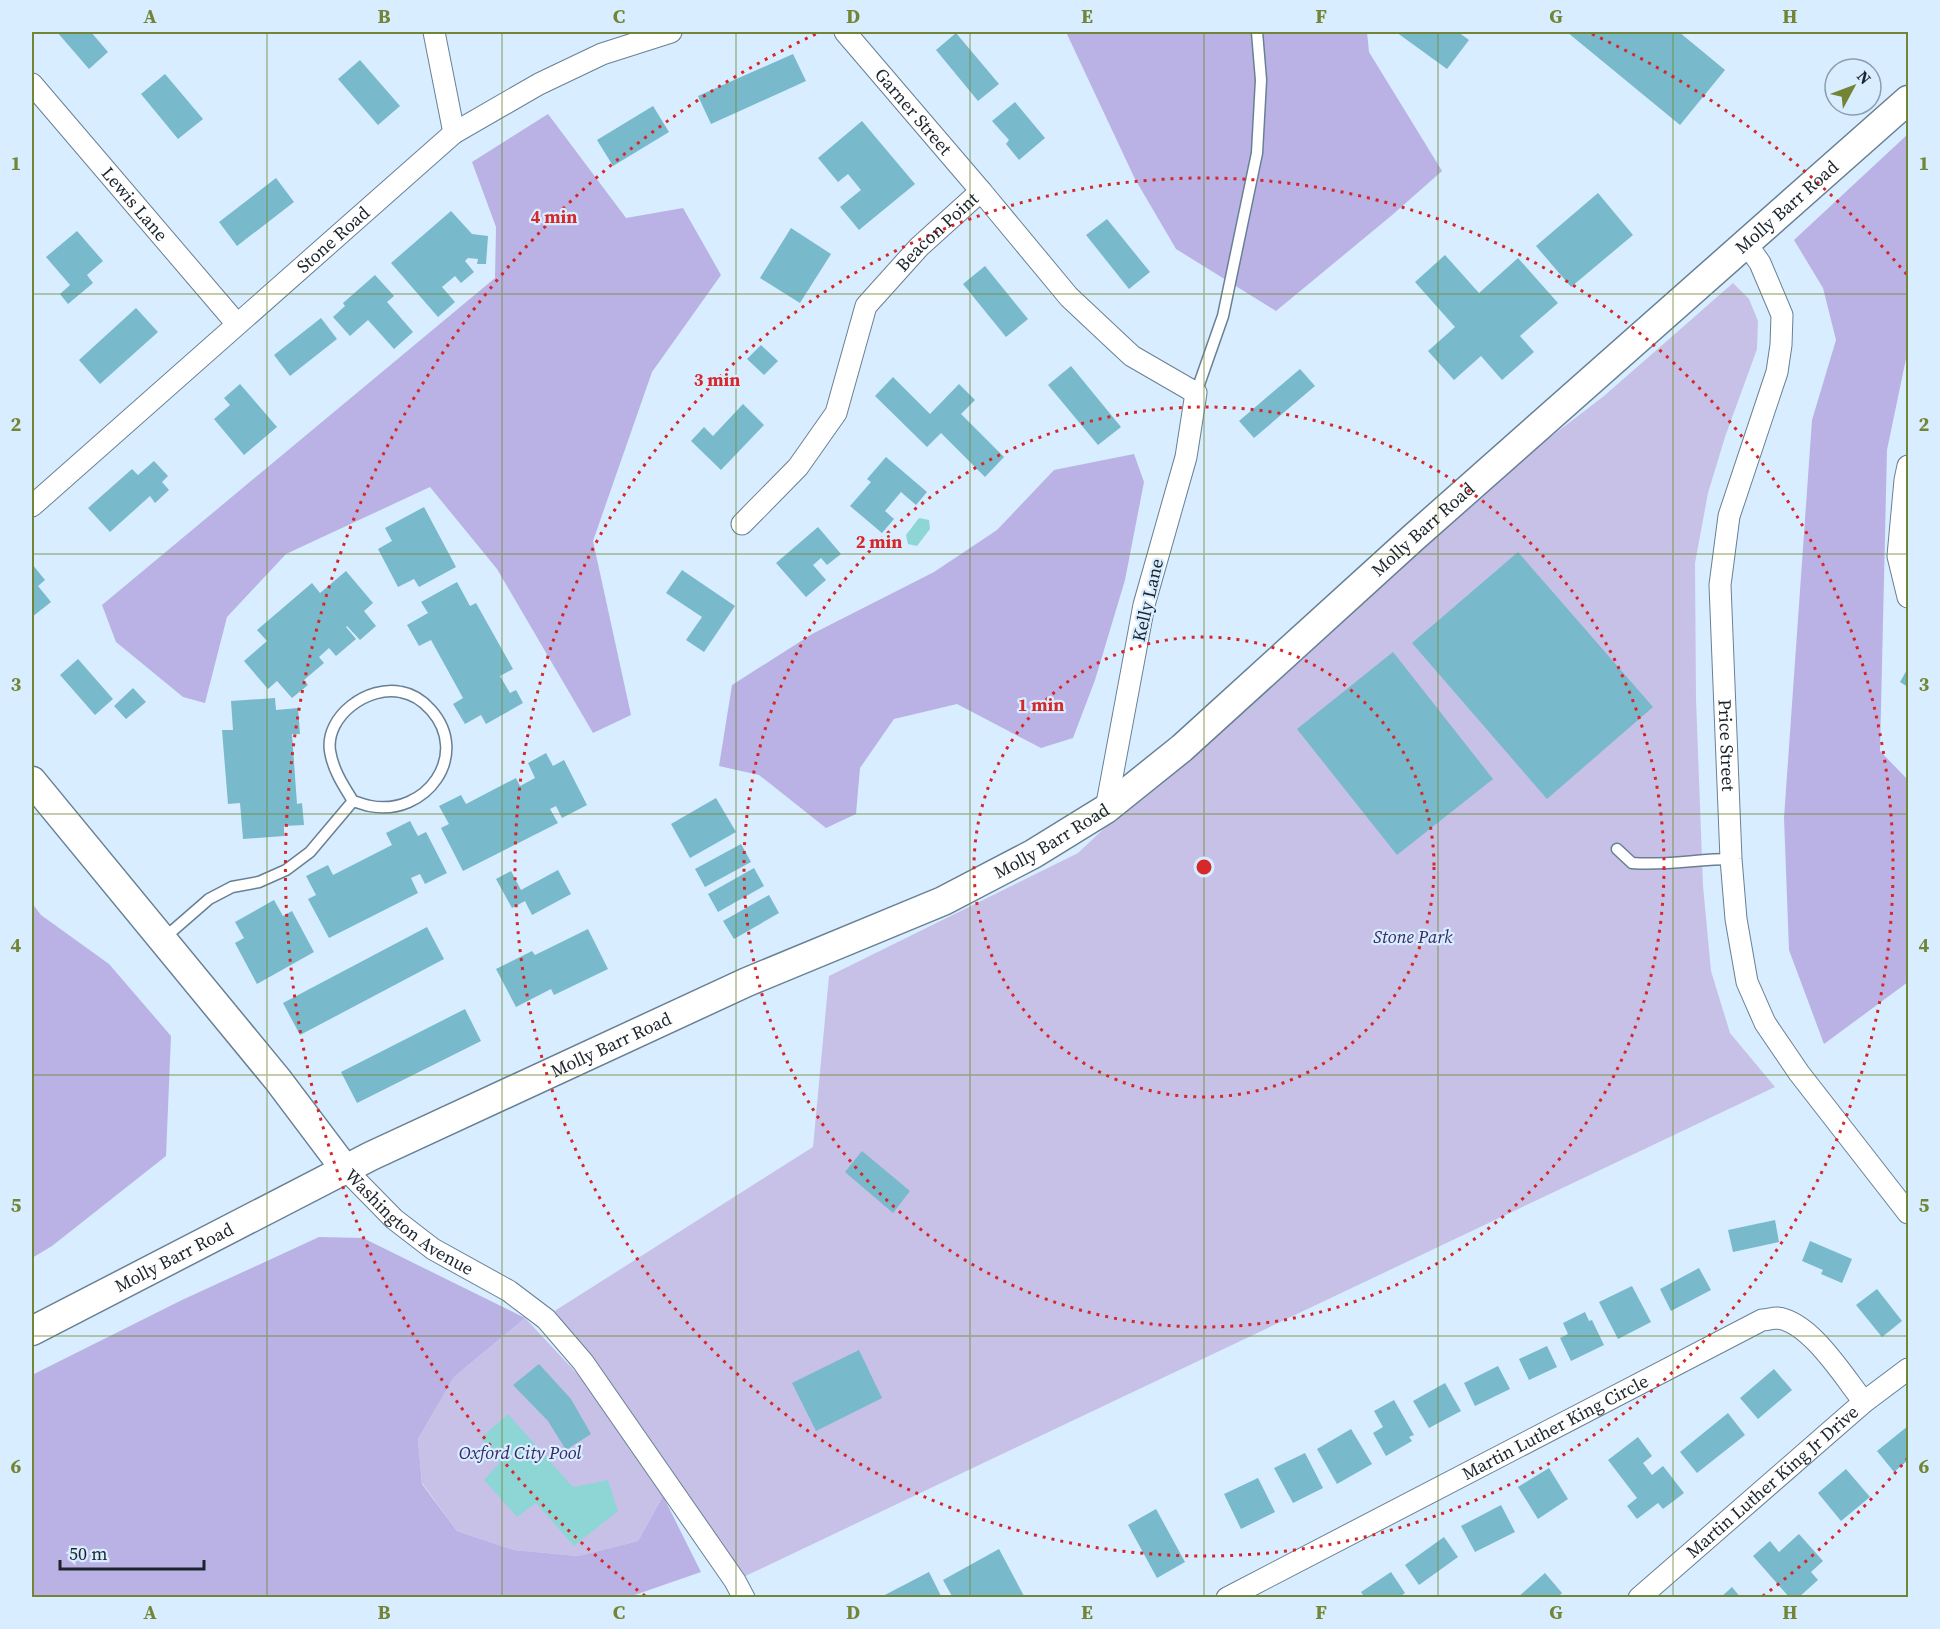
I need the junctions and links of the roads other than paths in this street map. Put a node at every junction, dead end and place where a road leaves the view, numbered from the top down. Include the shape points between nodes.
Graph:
1 (434, 32) edge
2 (671, 32) edge
3 (845, 32) edge
4 (1257, 32) edge
5 (32, 84) edge
6 (1908, 100) edge
7 (454, 133) junction
8 (981, 191) junction
9 (1746, 243) junction
10 (237, 324) junction
11 (1196, 393) junction
12 (1908, 466) edge
13 (32, 506) edge
14 (742, 524) dead end
15 (1908, 597) edge
16 (32, 781) edge
17 (353, 801) junction
18 (1107, 809) junction
19 (1617, 849) dead end
20 (1731, 859) junction
21 (163, 939) junction
22 (345, 1169) junction
23 (1908, 1213) edge
24 (32, 1331) edge
25 (1908, 1369) edge
26 (1864, 1402) junction
27 (744, 1598) edge
28 (1227, 1598) edge
29 (1639, 1598) edge

1 - 7 street
2 - 7 street, Stone Road via 602,54 539,84
3 - 8 street, Garner Street
4 - 11 lane via 1261,80 1257,153 1223,316
5 - 10 street, Lewis Lane
6 - 9 main road, Molly Barr Road
7 - 10 street, Stone Road
8 - 11 street, Beacon Point via 1069,297 1132,356
8 - 14 street, Beacon Point via 919,247 866,306 836,413 798,467
9 - 18 main road, Molly Barr Road via 1182,748
9 - 20 street, Price Street via 1770,283 1782,325 1777,372 1729,516 1720,585
10 - 13 street, Stone Road
11 - 18 street, Kelly Lane via 1186,457 1144,605
12 - 15 street via 1898,556
16 - 21 main road, Washington Avenue
17 - 17 lane via 371,807 396,806 418,798 432,786 444,767 447,747 443,728 423,701 401,692 379,691 345,711 333,729 330,749 335,771
17 - 21 lane via 310,852 286,870 260,882 232,886 209,899
18 - 22 main road, Molly Barr Road via 1033,854 943,901 747,981
19 - 20 lane via 1632,863 1651,865
20 - 23 street, Price Street via 1747,982 1765,1023
21 - 22 main road, Washington Avenue
22 - 24 main road, Molly Barr Road
22 - 27 street, Washington Avenue via 394,1219 433,1249 509,1291 546,1319 583,1362
25 - 26 street, Martin Luther King Jr Drive
26 - 28 street, Martin Luther King Circle via 1810,1334 1776,1318 1762,1320
26 - 29 street, Martin Luther King Jr Drive

